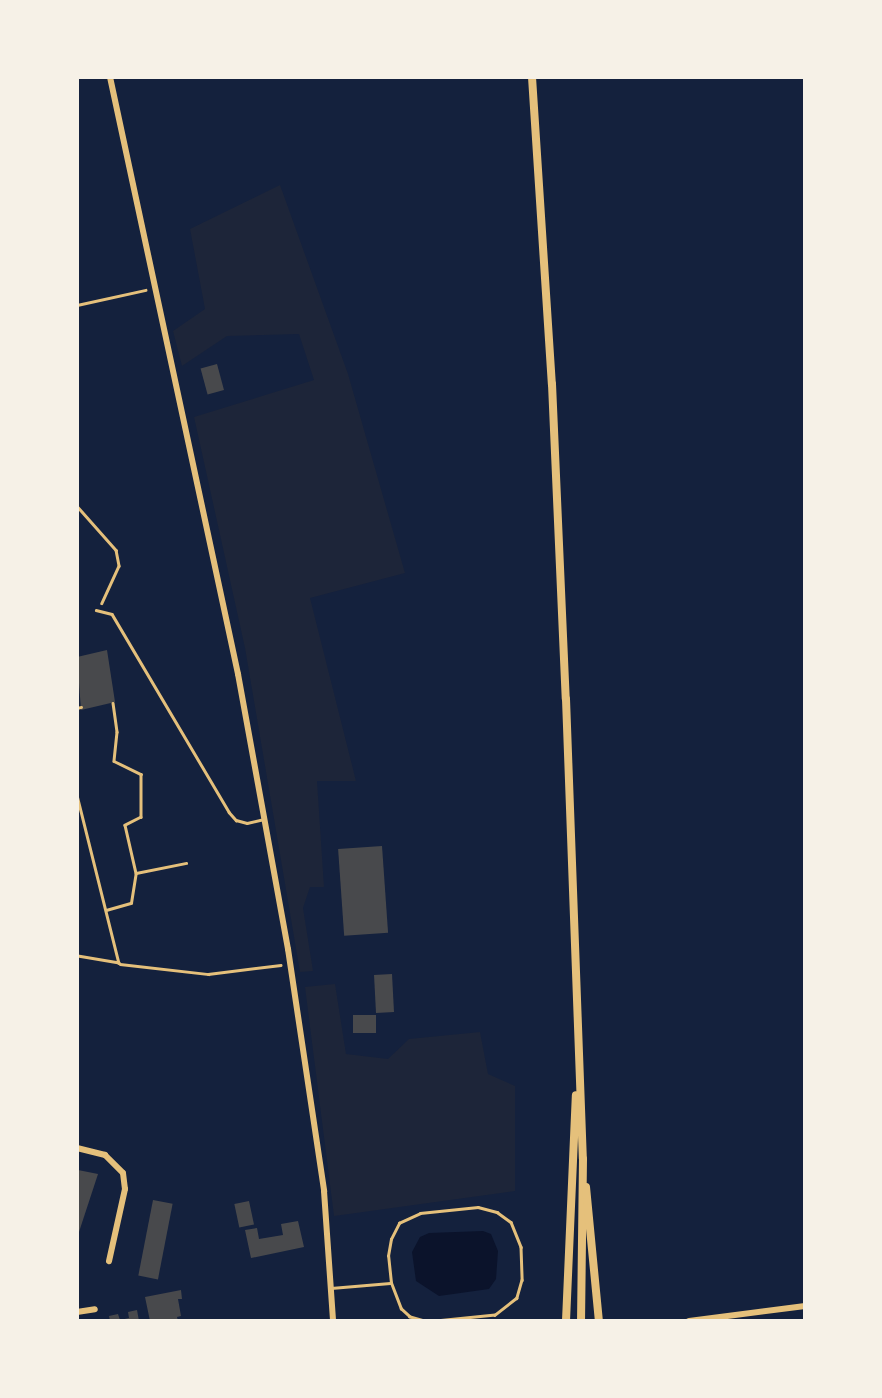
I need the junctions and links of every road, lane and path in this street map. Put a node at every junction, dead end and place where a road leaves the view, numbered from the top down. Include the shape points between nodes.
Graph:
1 (110, 77) edge
2 (532, 77) edge
3 (155, 288) junction
4 (77, 305) edge
5 (77, 506) edge
6 (99, 610) joint
7 (113, 703) dead end
8 (77, 795) edge
9 (78, 807) edge
10 (264, 819) junction
11 (186, 863) dead end
12 (136, 873) junction
13 (106, 910) junction
14 (77, 956) edge
15 (119, 963) junction
16 (291, 964) junction
17 (579, 1054) junction
18 (77, 1148) edge
19 (583, 1159) junction
20 (109, 1261) dead end
21 (391, 1283) junction
22 (331, 1289) junction
23 (805, 1306) edge
24 (95, 1309) dead end
25 (77, 1312) edge
26 (333, 1321) edge
27 (424, 1321) edge
28 (436, 1321) edge
29 (566, 1321) edge
30 (581, 1321) edge
31 (598, 1321) edge
32 (689, 1321) edge

1 - 3 street
2 - 17 main road via 552,384
3 - 4 path
3 - 10 street via 238,674
5 - 6 path via 116,550 119,566
6 - 10 lane via 112,614 229,812 247,823
7 - 12 path via 114,761 141,774 141,817 125,825
8 - 9 path
9 - 13 path
10 - 16 street
11 - 12 path
12 - 13 path via 131,903
13 - 15 path
14 - 15 path
15 - 16 path via 208,974
16 - 22 street via 324,1191
17 - 19 main road
17 - 29 main road
18 - 20 street via 106,1154 123,1173 125,1189
19 - 30 main road
19 - 31 main road
21 - 22 lane
21 - 27 lane via 401,1309
21 - 28 lane via 388,1256 399,1223 420,1213 478,1207 497,1212 510,1222 521,1247 522,1280 517,1298 495,1315
22 - 26 street
23 - 32 street
24 - 25 street

